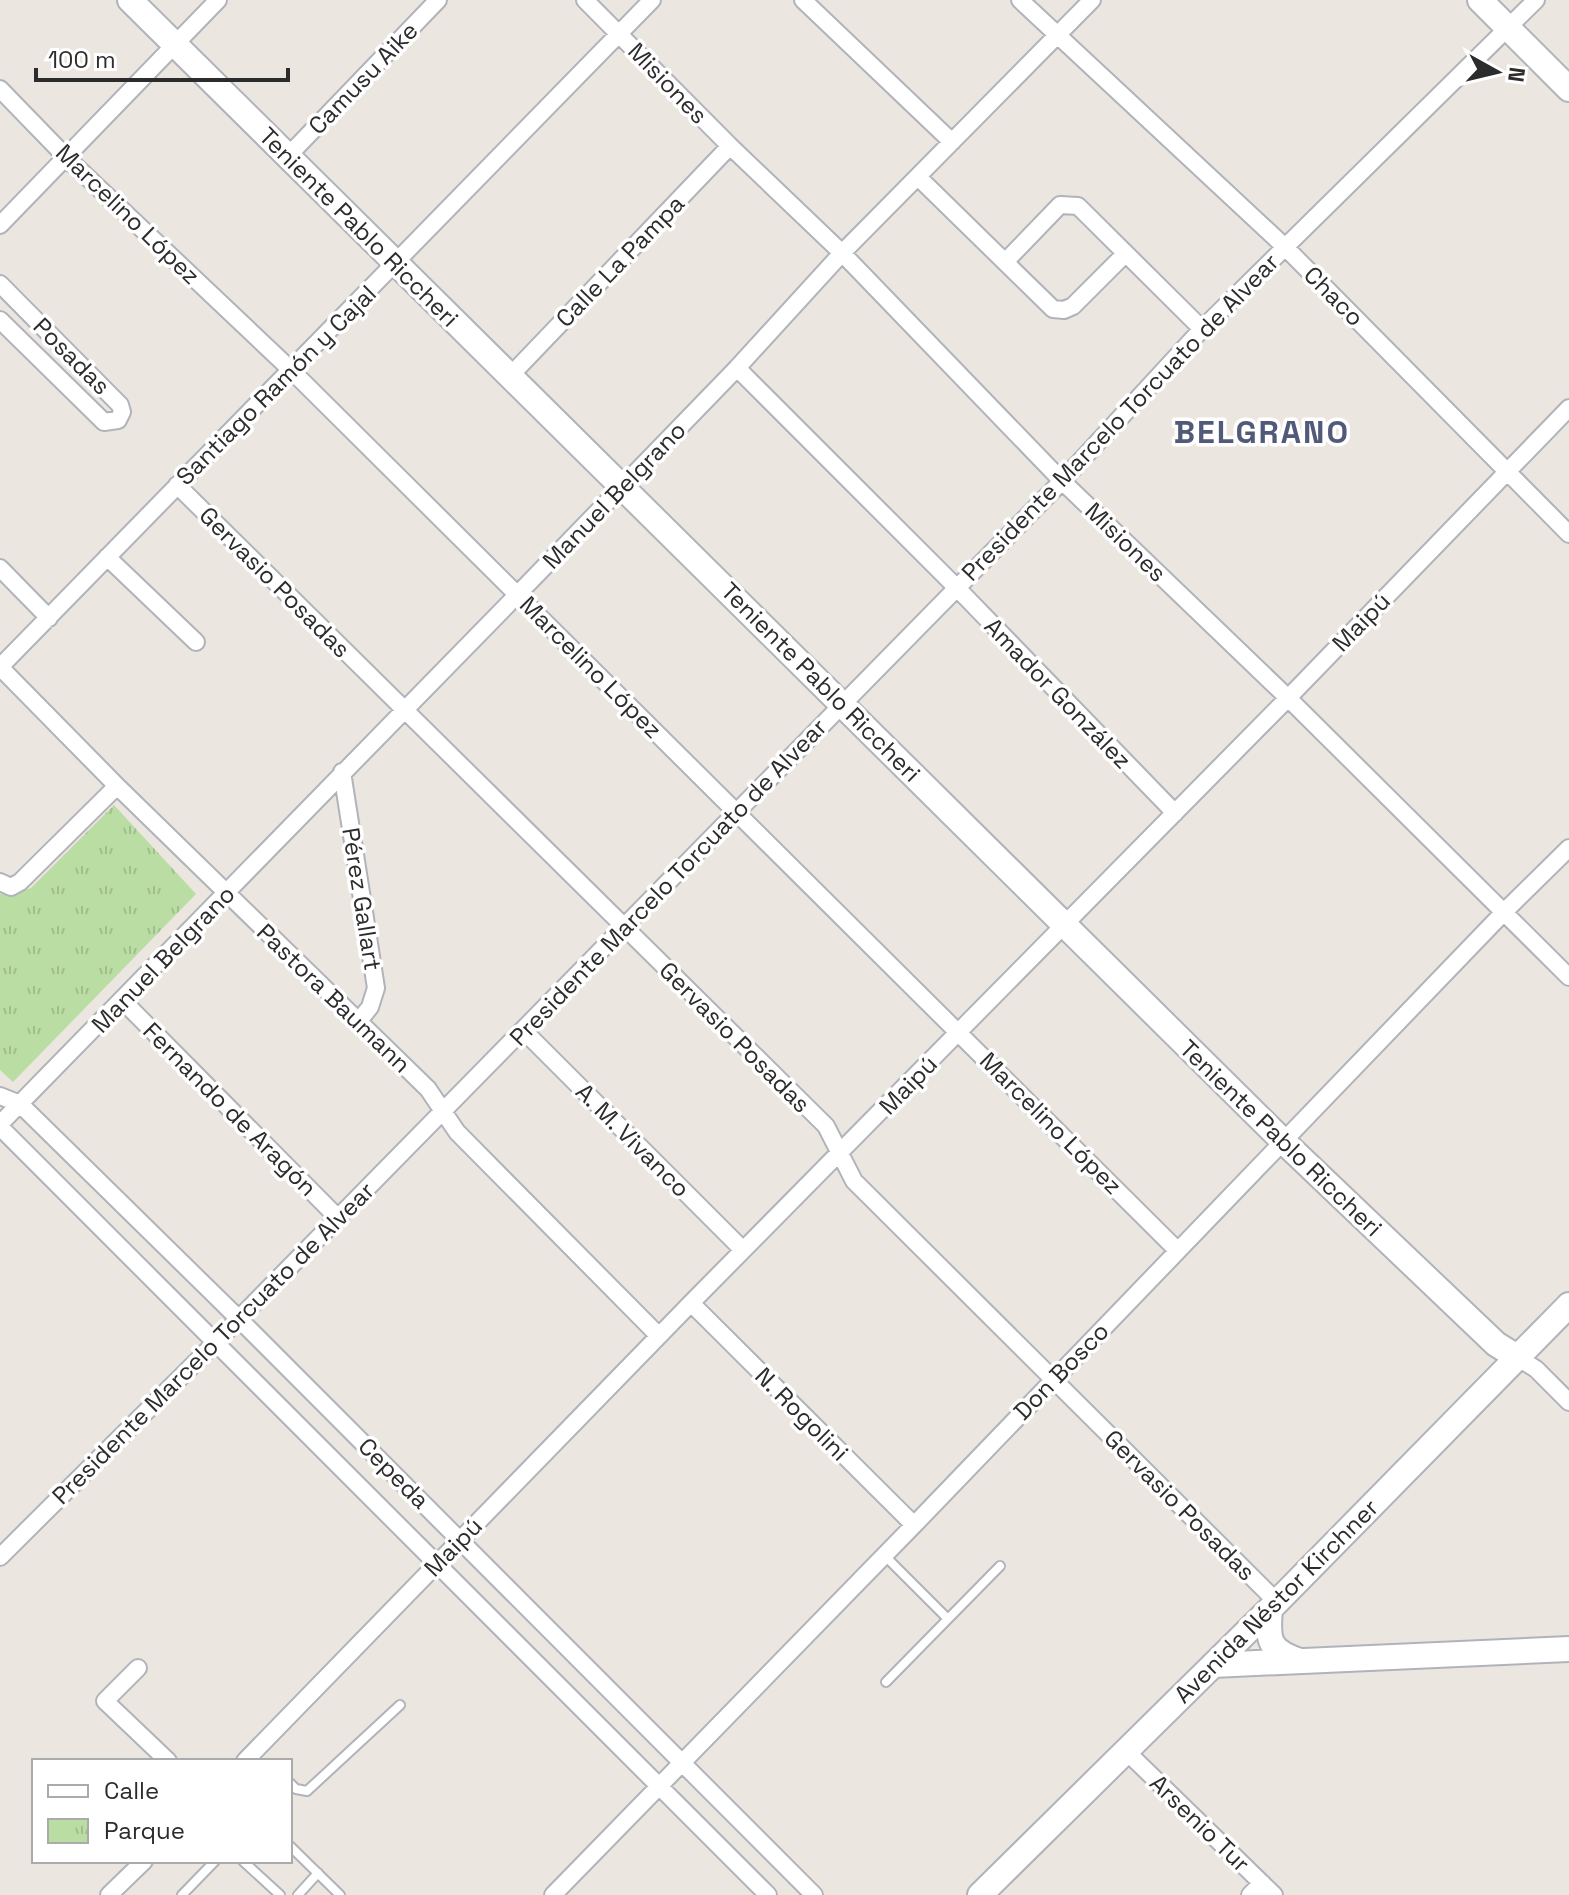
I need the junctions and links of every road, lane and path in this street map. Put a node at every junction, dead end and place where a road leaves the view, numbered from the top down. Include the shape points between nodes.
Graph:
1 (130, 0) edge
2 (218, 0) edge
3 (438, 0) edge
4 (585, 0) edge
5 (652, 0) edge
6 (803, 0) edge
7 (1020, 0) edge
8 (1092, 0) edge
9 (1480, 0) edge
10 (1536, 0) edge
11 (1508, 28) junction
12 (619, 33) junction
13 (1056, 36) junction
14 (174, 43) junction
15 (0, 89) edge
16 (1569, 89) edge
17 (952, 142) junction
18 (730, 146) junction
19 (66, 157) junction
20 (287, 157) junction
21 (918, 177) junction
22 (0, 225) edge
23 (1285, 247) junction
24 (842, 253) junction
25 (1125, 254) junction
26 (1005, 262) junction
27 (394, 264) junction
28 (0, 284) edge
29 (0, 320) edge
30 (1202, 329) junction
31 (737, 368) junction
32 (290, 369) junction
33 (511, 375) junction
34 (1569, 408) edge
35 (1507, 470) junction
36 (1062, 481) junction
37 (177, 485) junction
38 (622, 485) junction
39 (1569, 534) edge
40 (107, 557) junction
41 (0, 568) edge
42 (956, 587) junction
43 (518, 594) junction
44 (49, 618) junction
45 (196, 642) dead end
46 (0, 667) edge
47 (1288, 698) junction
48 (843, 704) junction
49 (403, 711) junction
50 (342, 772) junction
51 (117, 786) junction
52 (736, 813) junction
53 (1175, 813) junction
54 (1569, 848) edge
55 (0, 882) edge
56 (227, 894) junction
57 (1505, 911) junction
58 (1065, 925) junction
59 (624, 927) junction
60 (1569, 977) edge
61 (123, 1001) junction
62 (358, 1022) junction
63 (523, 1030) junction
64 (960, 1032) junction
65 (0, 1096) edge
66 (20, 1104) junction
67 (443, 1110) junction
68 (0, 1125) edge
69 (1284, 1142) junction
70 (841, 1154) junction
71 (337, 1217) junction
72 (743, 1250) junction
73 (1177, 1250) junction
74 (691, 1303) junction
75 (1569, 1305) edge
76 (238, 1318) junction
77 (659, 1336) junction
78 (216, 1342) junction
79 (1517, 1357) junction
80 (1053, 1380) junction
81 (1569, 1402) edge
82 (914, 1525) junction
83 (460, 1539) junction
84 (884, 1555) junction
85 (0, 1557) edge
86 (436, 1565) junction
87 (1000, 1566) dead end
88 (1273, 1606) junction
89 (948, 1619) junction
90 (1569, 1649) edge
91 (1303, 1662) junction
92 (1213, 1665) junction
93 (138, 1668) dead end
94 (886, 1682) dead end
95 (400, 1705) dead end
96 (1126, 1751) junction
97 (256, 1757) edge
98 (166, 1759) edge
99 (682, 1761) junction
100 (292, 1785) edge
101 (658, 1785) junction
102 (292, 1848) edge
103 (142, 1863) edge
104 (213, 1863) edge
105 (245, 1863) edge
106 (318, 1873) junction
107 (1262, 1891) edge
108 (109, 1895) edge
109 (182, 1895) edge
110 (280, 1895) edge
111 (298, 1895) edge
112 (340, 1895) edge
113 (553, 1895) edge
114 (768, 1895) edge
115 (814, 1895) edge
116 (980, 1895) edge

1 - 14 street, Teniente Pablo Riccheri
2 - 14 street
3 - 20 street, Camusu Aike
4 - 12 street, Misiones
5 - 12 street, Santiago Ramón y Cajal
6 - 17 street
7 - 13 street, Chaco
8 - 13 street, Manuel Belgrano
9 - 11 street
10 - 11 street, Presidente Marcelo Torcuato de Alvear
11 - 16 street
11 - 23 street, Presidente Marcelo Torcuato de Alvear
12 - 18 street, Misiones
12 - 27 street, Santiago Ramón y Cajal
13 - 17 street, Manuel Belgrano
13 - 23 street, Chaco
14 - 19 street
14 - 20 street, Teniente Pablo Riccheri
15 - 19 street, Marcelino López
17 - 21 street, Manuel Belgrano
18 - 24 street, Misiones
18 - 33 street, Calle La Pampa
19 - 22 street
19 - 32 street, Marcelino López
20 - 27 street, Teniente Pablo Riccheri
21 - 24 street, Manuel Belgrano
21 - 26 street
23 - 30 street, Presidente Marcelo Torcuato de Alvear
23 - 35 street, Chaco
24 - 31 street, Manuel Belgrano
24 - 36 street, Misiones
25 - 26 street via 1064,310 1053,309
25 - 26 street via 1078,206 1068,204 1060,205
25 - 30 street
27 - 32 street, Santiago Ramón y Cajal
27 - 33 street, Teniente Pablo Riccheri
28 - 29 street, Posadas via 120,405 118,420 104,422
30 - 36 street, Presidente Marcelo Torcuato de Alvear
31 - 38 street, Manuel Belgrano
31 - 42 street, Amador González
32 - 37 street, Santiago Ramón y Cajal
32 - 43 street, Marcelino López
33 - 38 street, Teniente Pablo Riccheri
34 - 35 street, Maipú
35 - 39 street, Chaco
35 - 47 street, Maipú
36 - 42 street, Presidente Marcelo Torcuato de Alvear
36 - 47 street, Misiones
37 - 40 street, Santiago Ramón y Cajal
37 - 49 street, Gervasio Posadas
38 - 43 street, Manuel Belgrano
38 - 48 street, Teniente Pablo Riccheri
40 - 44 street, Santiago Ramón y Cajal
40 - 45 street
41 - 44 street
42 - 48 street, Presidente Marcelo Torcuato de Alvear
42 - 53 street, Amador González
43 - 49 street, Manuel Belgrano
43 - 52 street, Marcelino López
44 - 46 street, Santiago Ramón y Cajal
46 - 51 street, Pastora Baumann
47 - 53 street, Maipú
47 - 57 street, Misiones
48 - 52 street, Presidente Marcelo Torcuato de Alvear
48 - 58 street, Teniente Pablo Riccheri
49 - 50 street, Manuel Belgrano
49 - 59 street, Gervasio Posadas
50 - 56 street, Manuel Belgrano
50 - 62 street, Pérez Gallart via 376,988
51 - 55 street via 20,882 11,887
51 - 56 street, Pastora Baumann
52 - 59 street, Presidente Marcelo Torcuato de Alvear
52 - 64 street, Marcelino López
53 - 58 street, Maipú
54 - 57 street, Don Bosco
56 - 61 street, Manuel Belgrano
56 - 62 street, Pastora Baumann
57 - 60 street, Misiones
57 - 69 street, Don Bosco
58 - 64 street, Maipú
58 - 69 street, Teniente Pablo Riccheri
59 - 63 street, Presidente Marcelo Torcuato de Alvear
59 - 70 street, Gervasio Posadas via 826,1126
61 - 66 street, Manuel Belgrano
61 - 71 street, Fernando de Aragón
62 - 67 street, Pastora Baumann
63 - 67 street, Presidente Marcelo Torcuato de Alvear
63 - 72 street, A. M. Vivanco
64 - 70 street, Maipú
64 - 73 street, Marcelino López
65 - 66 street, Cepeda
66 - 68 street, Manuel Belgrano
66 - 76 street, Cepeda
67 - 71 street, Presidente Marcelo Torcuato de Alvear
67 - 77 street, Pastora Baumann via 457,1132
68 - 78 street, Cepeda
69 - 73 street, Don Bosco
69 - 79 street, Teniente Pablo Riccheri via 1496,1344
70 - 72 street, Maipú
70 - 80 street, Gervasio Posadas via 854,1181
71 - 76 street, Presidente Marcelo Torcuato de Alvear
72 - 74 street, Maipú
73 - 80 street, Don Bosco
74 - 77 street, Maipú
74 - 82 street, N. Rogolini
75 - 79 street, Avenida Néstor Kirchner
76 - 78 street, Presidente Marcelo Torcuato de Alvear
76 - 83 street, Cepeda
77 - 83 street, Maipú
78 - 85 street, Presidente Marcelo Torcuato de Alvear
78 - 86 street, Cepeda
79 - 81 street
79 - 88 street, Avenida Néstor Kirchner
80 - 82 street, Don Bosco
80 - 88 street, Gervasio Posadas
82 - 84 street, Don Bosco
83 - 86 street, Maipú
83 - 99 street, Cepeda
84 - 89 lane
84 - 99 street, Don Bosco
86 - 97 street, Maipú
86 - 101 street, Cepeda
87 - 89 lane
88 - 91 street via 1268,1628 1272,1646
88 - 92 street, Avenida Néstor Kirchner
89 - 94 lane
90 - 91 street
91 - 92 street
92 - 96 street, Avenida Néstor Kirchner
93 - 98 street via 105,1701
95 - 100 lane via 307,1791
96 - 107 street, Arsenio Tur
96 - 116 street, Avenida Néstor Kirchner
99 - 101 street, Don Bosco
99 - 115 street, Cepeda
101 - 113 street, Don Bosco
101 - 114 street, Cepeda
102 - 106 lane
103 - 108 street
104 - 109 lane
105 - 110 lane
106 - 111 lane
106 - 112 lane

